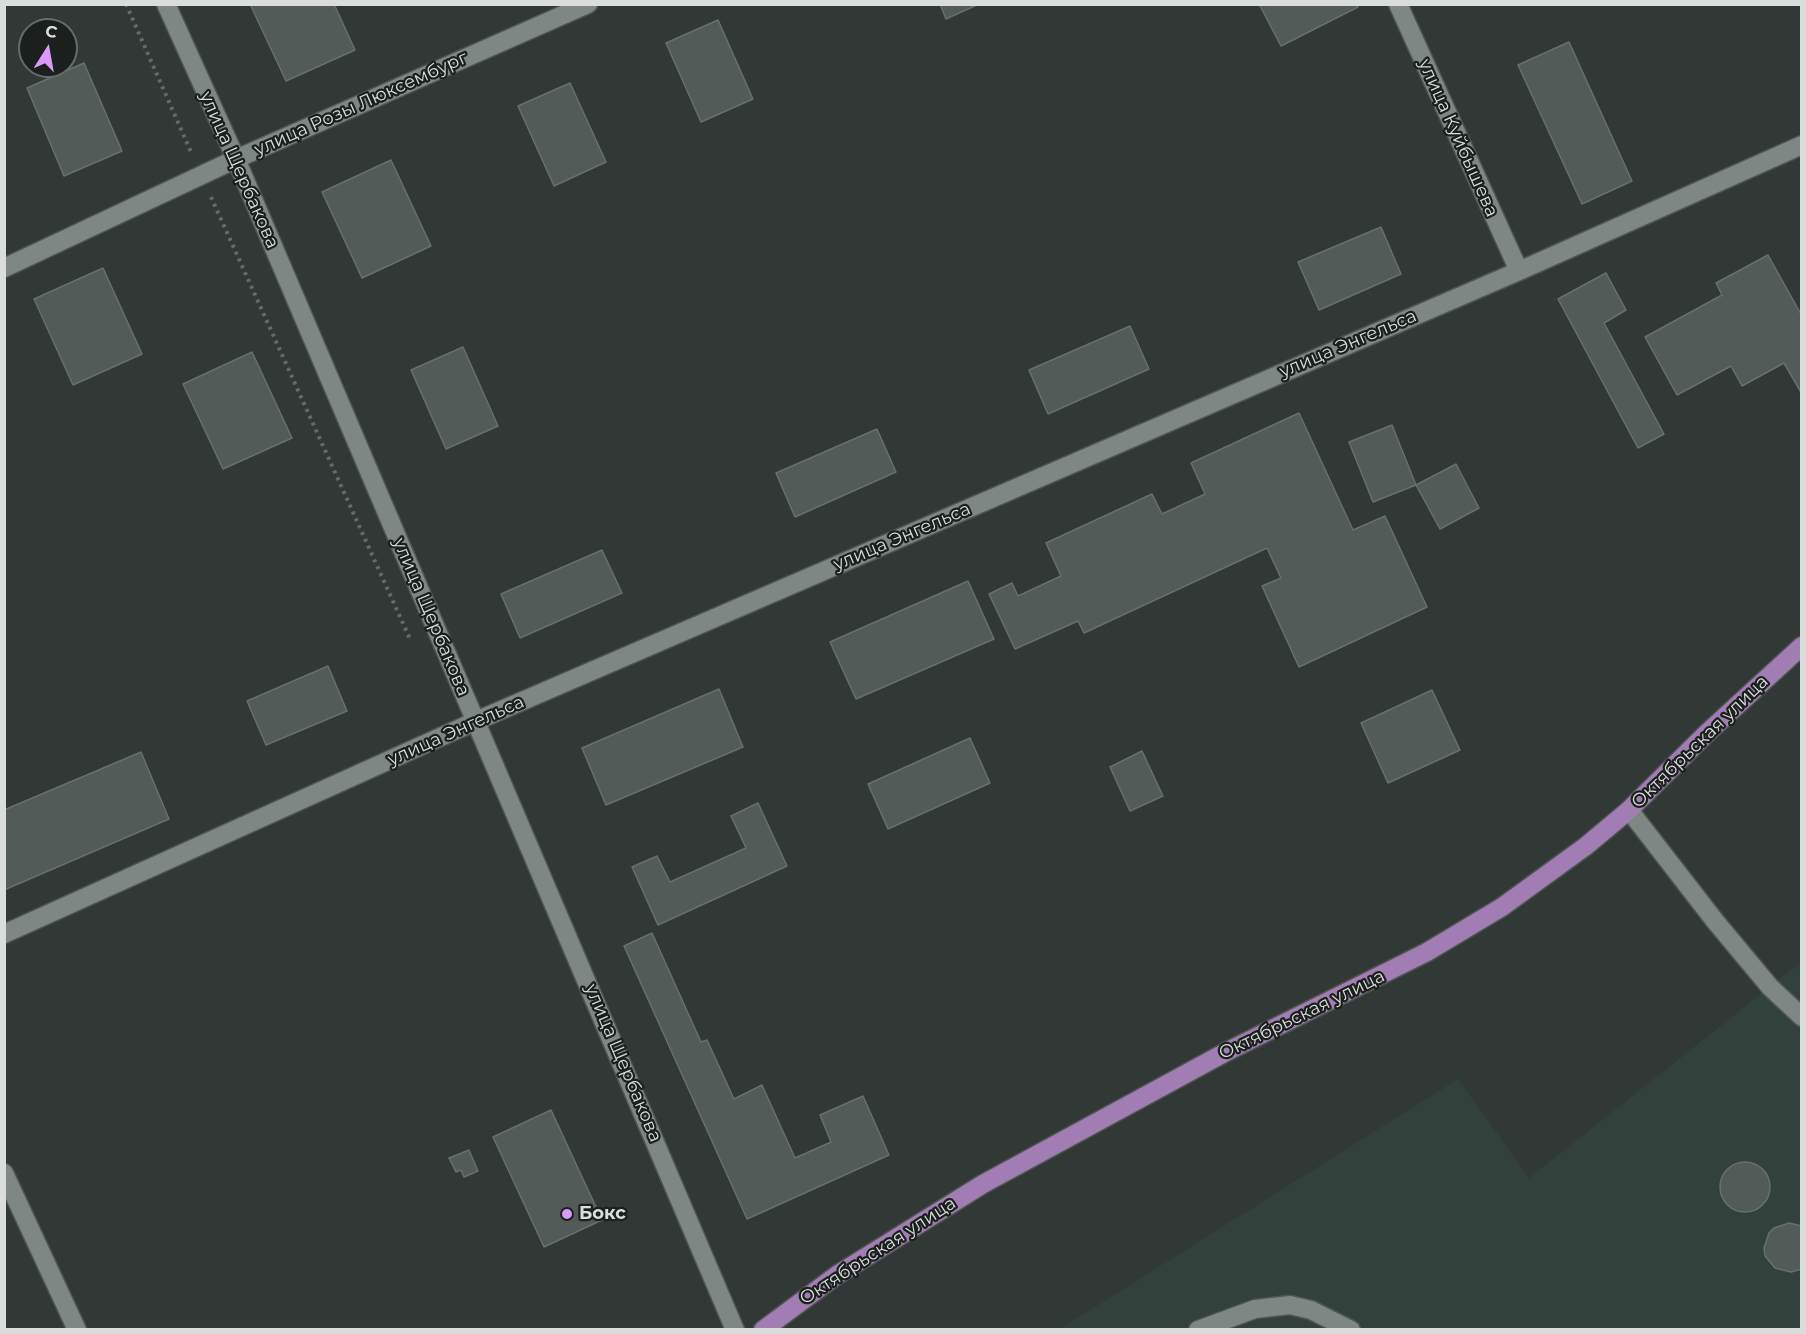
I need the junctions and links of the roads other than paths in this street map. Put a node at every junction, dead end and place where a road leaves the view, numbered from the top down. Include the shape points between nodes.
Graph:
1 (166, 4) edge
2 (588, 4) edge
3 (1398, 4) edge
4 (1802, 145) edge
5 (236, 159) junction
6 (4, 268) edge
7 (1519, 271) junction
8 (1802, 646) edge
9 (476, 721) junction
10 (1629, 810) junction
11 (4, 934) edge
12 (1802, 1017) edge
13 (4, 1173) edge
14 (76, 1329) edge
15 (735, 1329) edge
16 (763, 1329) edge
17 (1198, 1329) edge
18 (1351, 1329) edge

1 - 5 street, улица Щербакова
2 - 5 street, улица Розы Люксембург
3 - 7 street, улица Куйбышева
4 - 7 street, улица Энгельса
5 - 6 street, улица Розы Люксембург
5 - 9 street, улица Щербакова
7 - 9 street, улица Энгельса
8 - 10 main road, Октябрьская улица
9 - 11 street, улица Энгельса
9 - 15 street, улица Щербакова
10 - 12 street via 1770,987
10 - 16 main road, Октябрьская улица via 1586,846 1469,927 1038,1152 837,1275
13 - 14 street
17 - 18 street via 1255,1309 1290,1305 1311,1310

